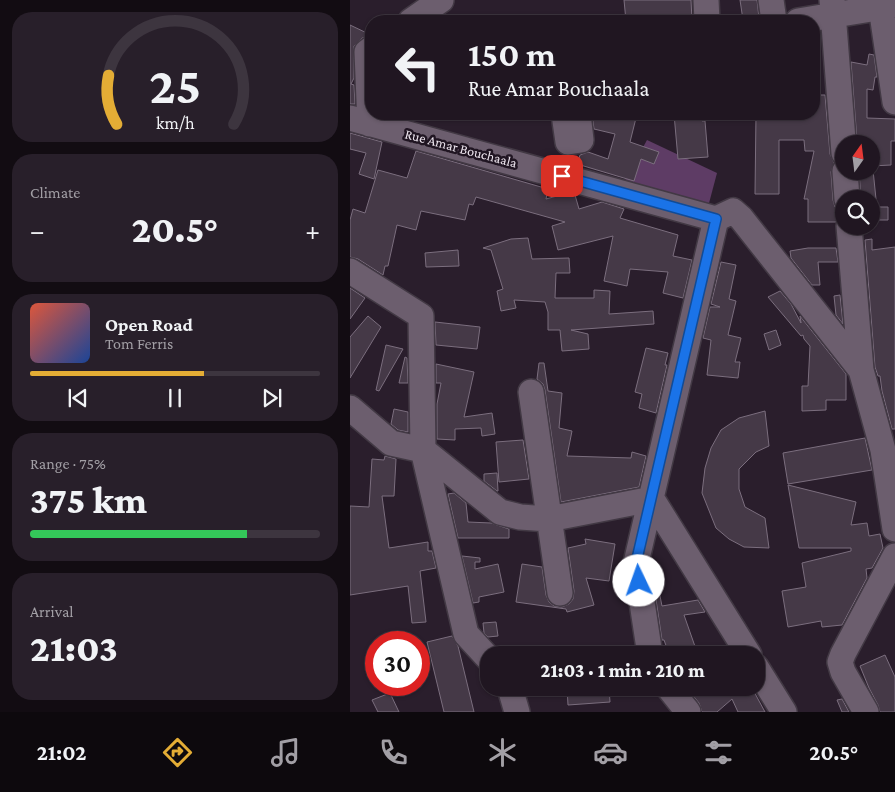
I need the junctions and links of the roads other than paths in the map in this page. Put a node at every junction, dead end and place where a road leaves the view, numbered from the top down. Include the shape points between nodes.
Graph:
1 (441, 0) edge
2 (706, 0) edge
3 (771, 0) edge
4 (886, 4) edge
5 (832, 8) edge
6 (420, 15) edge
7 (707, 15) edge
8 (773, 15) edge
9 (814, 15) edge
10 (365, 72) edge
11 (895, 102) edge
12 (565, 120) edge
13 (579, 120) edge
14 (360, 121) edge
15 (843, 135) edge
16 (724, 215) junction
17 (850, 235) edge
18 (350, 270) edge
19 (861, 370) junction
20 (531, 392) dead end
21 (350, 408) edge
22 (423, 450) junction
23 (652, 499) junction
24 (550, 519) junction
25 (895, 529) edge
26 (895, 556) edge
27 (560, 593) dead end
28 (649, 646) edge
29 (743, 646) edge
30 (480, 649) edge
31 (765, 681) edge
32 (512, 696) edge
33 (675, 696) edge
34 (517, 712) edge
35 (688, 712) edge
36 (784, 712) edge
37 (866, 712) edge

1 - 6 street
2 - 7 street
3 - 8 street
4 - 5 street
4 - 11 street
5 - 9 street
5 - 15 street
10 - 14 street
12 - 13 street via 568,142 581,140
14 - 16 street, Rue Amar Bouchaala
16 - 19 street via 748,227
16 - 23 street
17 - 19 street
18 - 22 street via 421,316
19 - 25 street via 883,450
20 - 24 street
21 - 22 street via 391,443
22 - 24 street via 500,512
22 - 30 street via 466,634
23 - 24 street
23 - 28 street via 636,563
23 - 29 street
24 - 27 street
26 - 37 street via 840,662
31 - 36 street
32 - 34 street
33 - 35 street

